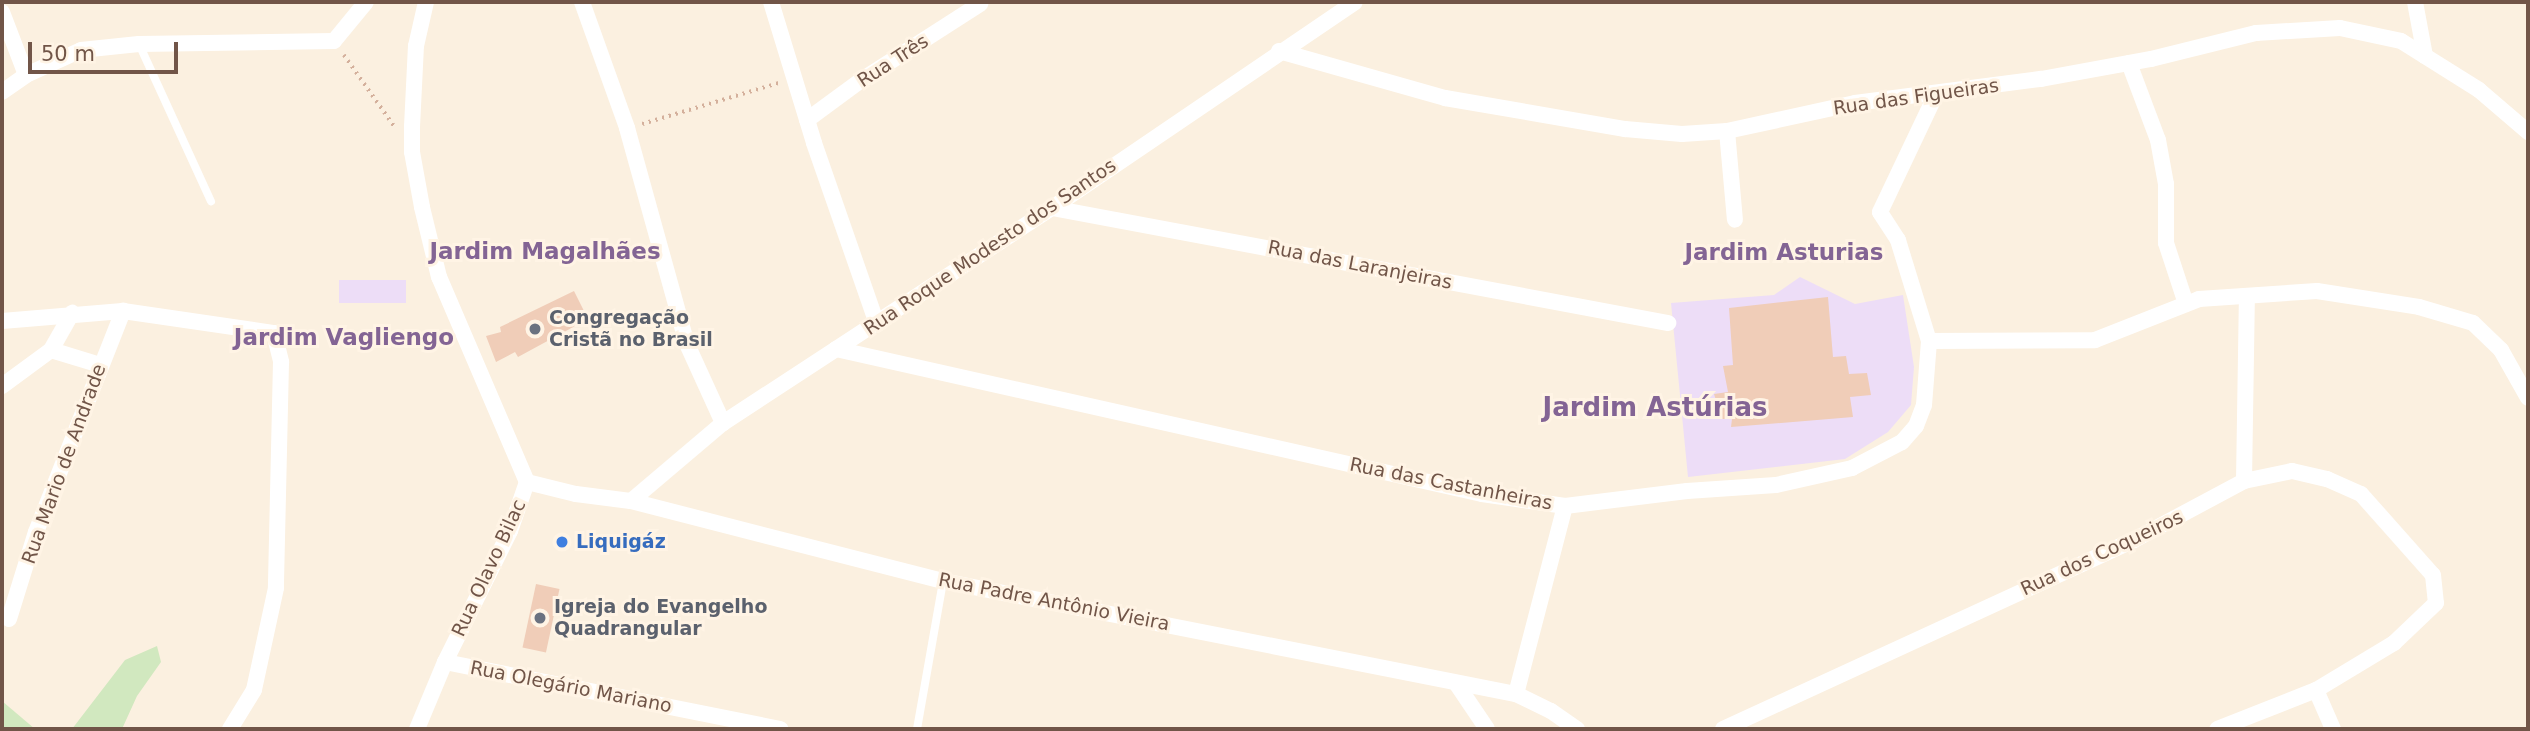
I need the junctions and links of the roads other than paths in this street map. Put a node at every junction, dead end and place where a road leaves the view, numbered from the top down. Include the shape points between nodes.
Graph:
1 (347, 2) edge
2 (366, 2) edge
3 (426, 2) edge
4 (582, 2) edge
5 (771, 2) edge
6 (1355, 2) edge
7 (2415, 2) edge
8 (980, 4) dead end
9 (2, 12) edge
10 (354, 17) junction
11 (139, 44) junction
12 (1279, 51) junction
13 (2425, 56) junction
14 (2130, 63) junction
15 (26, 75) junction
16 (2, 92) edge
17 (1936, 94) junction
18 (807, 120) junction
19 (1727, 131) junction
20 (2528, 132) edge
21 (211, 201) dead end
22 (1052, 208) junction
23 (1735, 220) dead end
24 (2247, 298) junction
25 (2186, 304) junction
26 (123, 311) junction
27 (72, 313) junction
28 (2, 321) edge
29 (1668, 323) dead end
30 (877, 324) junction
31 (1929, 341) junction
32 (836, 349) junction
33 (51, 350) junction
34 (100, 365) junction
35 (2, 386) edge
36 (2528, 398) edge
37 (723, 423) junction
38 (2244, 481) junction
39 (527, 482) junction
40 (631, 500) junction
41 (1564, 506) junction
42 (943, 581) junction
43 (9, 619) dead end
44 (445, 662) junction
45 (1456, 682) junction
46 (2316, 690) junction
47 (1516, 694) junction
48 (230, 729) edge
49 (417, 729) edge
50 (780, 729) edge
51 (917, 729) edge
52 (1488, 729) edge
53 (1577, 729) edge
54 (1723, 729) edge
55 (2217, 729) edge
56 (2333, 729) edge

1 - 10 street
2 - 10 street
3 - 39 street, Rua Olavo Bilac via 416,46 412,152 439,276
4 - 37 street via 627,128 687,344
5 - 18 street
6 - 12 street, Rua Roque Modesto dos Santos
7 - 13 street
8 - 18 street, Rua Três
9 - 15 street
10 - 11 street via 334,41
11 - 15 street via 81,50
11 - 21 lane
12 - 19 street, Rua das Figueiras via 1446,98 1625,130
12 - 22 street, Rua Roque Modesto dos Santos
13 - 14 street, Rua das Figueiras via 2401,41 2340,28 2256,33
13 - 20 street, Rua das Figueiras via 2479,90
14 - 17 street, Rua das Figueiras
14 - 25 street via 2158,140 2166,184 2166,243
15 - 16 street
17 - 19 street, Rua das Figueiras via 1855,103
17 - 31 street, Rua das Castanheiras via 1880,212 1898,240
18 - 30 street
19 - 23 street
22 - 29 street, Rua das Laranjeiras
22 - 30 street, Rua Roque Modesto dos Santos
24 - 25 street via 2199,299
24 - 36 street via 2317,291 2419,307 2473,323 2501,350
24 - 38 street
25 - 31 street via 2095,340
26 - 27 street
26 - 34 street, Rua Mario de Andrade
26 - 48 street via 274,333 281,362 276,588 254,690
27 - 28 street
27 - 33 street
30 - 32 street, Rua Roque Modesto dos Santos
31 - 41 street, Rua das Castanheiras via 1924,404 1916,426 1902,442 1852,468 1776,485
32 - 37 street, Rua Roque Modesto dos Santos
32 - 41 street, Rua das Castanheiras via 1482,494
33 - 34 street
33 - 35 street
34 - 43 street, Rua Mario de Andrade via 36,532
37 - 40 street, Rua Roque Modesto dos Santos
38 - 46 street, Rua dos Coqueiros via 2291,471 2328,479 2361,494 2432,575 2436,603 2393,643
38 - 54 street, Rua dos Coqueiros via 2134,540
39 - 40 street, Rua Padre Antônio Vieira
39 - 44 street, Rua Olavo Bilac via 510,531
40 - 42 street, Rua Padre Antônio Vieira
41 - 47 street
42 - 45 street, Rua Padre Antônio Vieira
42 - 51 lane
44 - 49 street, Rua Olavo Bilac
44 - 50 street, Rua Olegário Mariano
45 - 47 street, Rua Padre Antônio Vieira
45 - 52 street
46 - 55 street
46 - 56 street
47 - 53 street, Rua Padre Antônio Vieira

